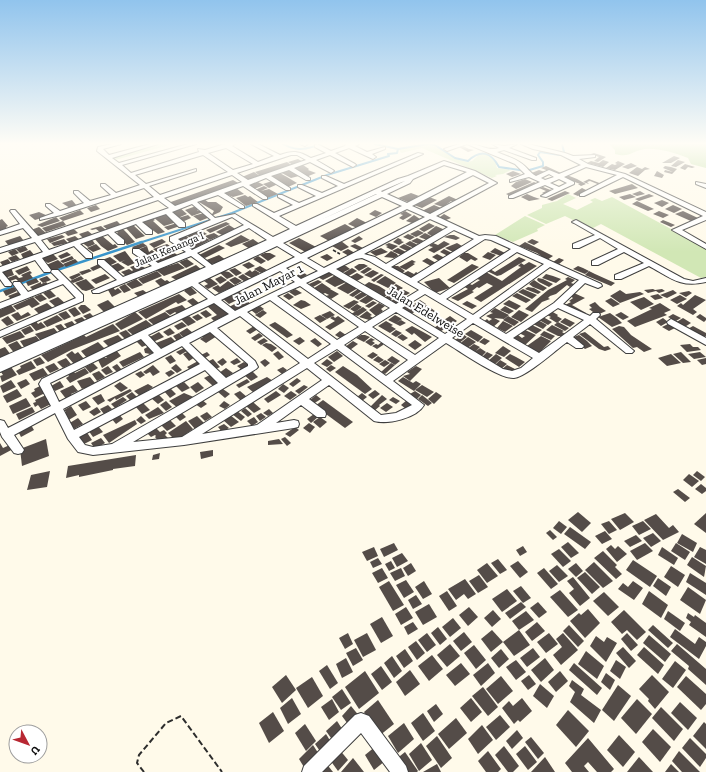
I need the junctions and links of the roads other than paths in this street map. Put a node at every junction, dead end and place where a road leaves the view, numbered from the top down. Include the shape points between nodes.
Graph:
1 (137, 180) edge
2 (163, 180) edge
3 (192, 180) edge
4 (242, 180) edge
5 (256, 180) edge
6 (274, 180) edge
7 (330, 180) edge
8 (352, 180) edge
9 (406, 180) edge
10 (457, 180) edge
11 (488, 180) edge
12 (541, 180) edge
13 (552, 180) edge
14 (566, 180) edge
15 (613, 180) edge
16 (633, 180) edge
17 (546, 182) junction
18 (698, 183) dead end
19 (246, 184) junction
20 (103, 185) dead end
21 (145, 186) junction
22 (300, 186) dead end
23 (343, 186) junction
24 (706, 186) edge
25 (288, 189) dead end
26 (530, 189) junction
27 (559, 189) junction
28 (76, 192) dead end
29 (379, 192) junction
30 (220, 193) junction
31 (320, 195) junction
32 (582, 195) dead end
33 (116, 196) junction
34 (280, 196) dead end
35 (160, 197) junction
36 (511, 197) dead end
37 (265, 198) dead end
38 (193, 202) junction
39 (89, 204) junction
40 (48, 205) dead end
41 (255, 205) dead end
42 (298, 205) junction
43 (407, 206) junction
44 (242, 207) dead end
45 (170, 210) junction
46 (13, 212) dead end
47 (58, 214) junction
48 (274, 216) junction
49 (429, 216) junction
50 (706, 216) edge
51 (212, 218) dead end
52 (42, 219) dead end
53 (137, 221) junction
54 (576, 222) dead end
55 (26, 225) junction
56 (182, 225) dead end
57 (250, 225) junction
58 (452, 228) junction
59 (297, 230) junction
60 (109, 231) junction
61 (150, 232) dead end
62 (0, 233) edge
63 (599, 236) junction
64 (36, 239) junction
65 (479, 239) junction
66 (276, 240) junction
67 (121, 242) dead end
68 (75, 243) junction
69 (576, 246) dead end
70 (706, 247) edge
71 (516, 249) junction
72 (623, 249) junction
73 (0, 251) edge
74 (136, 251) dead end
75 (48, 253) junction
76 (191, 253) junction
77 (89, 256) dead end
78 (37, 257) junction
79 (301, 258) junction
80 (351, 258) junction
81 (101, 262) dead end
82 (595, 263) dead end
83 (650, 263) junction
84 (549, 264) junction
85 (158, 267) junction
86 (386, 267) junction
87 (282, 268) junction
88 (215, 269) junction
89 (0, 270) edge
90 (326, 270) junction
91 (0, 274) edge
92 (618, 277) dead end
93 (584, 280) junction
94 (706, 280) edge
95 (64, 281) junction
96 (124, 281) junction
97 (190, 281) junction
98 (301, 282) junction
99 (411, 282) junction
100 (598, 286) dead end
101 (425, 290) junction
102 (96, 291) dead end
103 (27, 296) junction
104 (271, 296) junction
105 (441, 298) junction
106 (216, 299) junction
107 (557, 305) junction
108 (0, 306) edge
109 (396, 309) junction
110 (238, 314) junction
111 (473, 317) junction
112 (593, 317) junction
113 (671, 322) dead end
114 (365, 327) junction
115 (211, 328) junction
116 (0, 334) edge
117 (142, 335) junction
118 (566, 337) junction
119 (444, 338) junction
120 (506, 338) junction
121 (183, 342) junction
122 (706, 342) edge
123 (337, 344) junction
124 (579, 346) dead end
125 (629, 350) dead end
126 (160, 354) junction
127 (540, 358) junction
128 (415, 360) junction
129 (0, 362) edge
130 (307, 363) junction
131 (206, 365) junction
132 (0, 369) edge
133 (329, 380) junction
134 (386, 381) junction
135 (225, 383) junction
136 (302, 400) junction
137 (57, 408) junction
138 (320, 414) dead end
139 (294, 424) dead end
140 (3, 429) edge
141 (260, 429) junction
142 (72, 436) junction
143 (184, 441) junction
144 (18, 450) dead end
145 (111, 450) junction
146 (310, 772) edge
147 (400, 772) edge

1 - 21 street
2 - 21 street
3 - 35 street
4 - 19 street
5 - 19 street
6 - 25 street
7 - 23 street
8 - 23 street
9 - 29 street
10 - 43 street
11 - 49 street, Jalan Mayar 1 via 494,183
12 - 17 street
13 - 17 street
14 - 27 street via 575,184
15 - 32 street
16 - 50 street
17 - 26 street
17 - 27 street
18 - 24 street
19 - 30 street
19 - 37 street
20 - 33 street
21 - 33 street
21 - 35 street
22 - 31 street
23 - 31 street
26 - 27 street via 547,197
26 - 36 street
28 - 39 street
29 - 43 street
29 - 59 street
30 - 38 street
30 - 44 street
31 - 42 street
33 - 39 street
34 - 42 street
35 - 45 street
35 - 64 street
38 - 45 street
38 - 51 street
39 - 47 street
40 - 47 street
41 - 48 street
42 - 48 street
43 - 49 street
43 - 79 street
45 - 53 street
45 - 56 street
46 - 55 street
47 - 52 street
48 - 59 street
49 - 58 street
49 - 80 street, Jalan Mayar 1
50 - 70 street via 676,230
53 - 60 street
53 - 61 street
54 - 63 street
55 - 62 street
55 - 64 street
57 - 66 street, Jalan Edelweise
57 - 76 street, Jalan Kenanga I
57 - 76 street, Jalan Edelweise via 236,216 229,215 172,239
58 - 65 street
58 - 86 street
59 - 66 street
60 - 67 street
60 - 68 street
63 - 69 street
63 - 72 street
64 - 73 street
64 - 75 street
65 - 71 street via 489,237
65 - 99 street
66 - 79 street, Jalan Edelweise
66 - 88 street
68 - 75 street
68 - 77 street
71 - 84 street
71 - 105 street
72 - 82 street
72 - 83 street
74 - 85 street
75 - 78 street
76 - 85 street, Jalan Kenanga I
76 - 88 street
78 - 89 street
78 - 95 street
79 - 87 street
79 - 90 street, Jalan Edelweise
80 - 86 street via 368,257
80 - 90 street, Jalan Mayar 1
81 - 96 street
83 - 92 street
83 - 94 street via 688,283
84 - 93 street
84 - 111 street
85 - 96 street, Jalan Kenanga I
86 - 99 street
87 - 98 street
87 - 106 street
88 - 97 street
90 - 98 street, Jalan Mayar 1
90 - 109 street, Jalan Edelweise
91 - 103 street
93 - 100 street
93 - 107 street
95 - 103 street
95 - 116 street via 80,299
96 - 102 street, Jalan Kenanga I
97 - 106 street
97 - 129 street
97 - 132 street
98 - 104 street, Jalan Mayar 1
98 - 114 street
99 - 101 street
101 - 105 street
101 - 109 street
103 - 108 street
104 - 110 street, Jalan Mayar 1
104 - 123 street
105 - 111 street
106 - 110 street
106 - 117 street
107 - 112 street
107 - 120 street
109 - 114 street
109 - 119 street, Jalan Edelweise
110 - 115 street, Jalan Mayar 1
110 - 130 street
111 - 119 street
111 - 120 street
112 - 118 street
112 - 125 street
113 - 122 street
114 - 123 street
114 - 128 street
115 - 121 street, Jalan Mayar 1
115 - 135 street via 254,365
117 - 126 street
117 - 137 street via 46,381 45,387
118 - 124 street
118 - 127 street
119 - 127 street, Jalan Edelweise via 510,375 524,370
119 - 128 street
120 - 127 street
121 - 126 street, Jalan Mayar 1
121 - 131 street
123 - 130 street
123 - 134 street
126 - 137 street, Jalan Mayar 1
128 - 134 street
130 - 133 street
130 - 143 street
131 - 135 street
131 - 142 street
133 - 134 street via 380,419 404,413 419,405
133 - 136 street
135 - 145 street
136 - 138 street
136 - 141 street
137 - 140 street, Jalan Mayar 1
137 - 142 street
139 - 141 street
140 - 144 street
141 - 143 street
142 - 145 street via 82,449
143 - 145 street
146 - 147 street via 361,721

